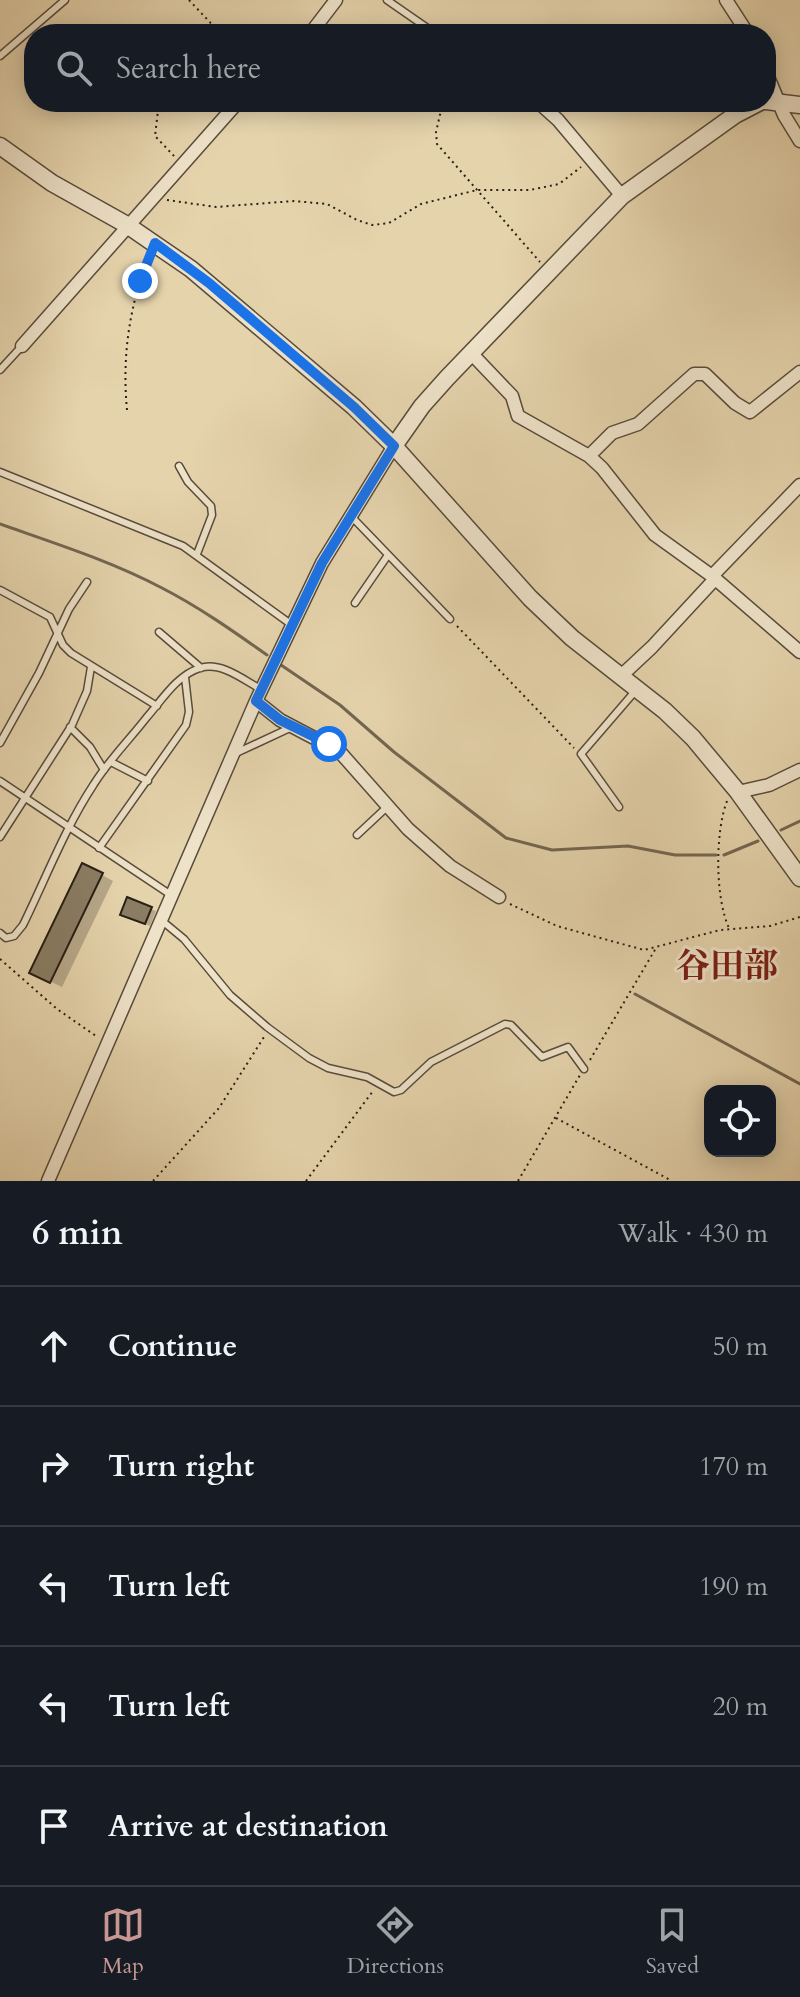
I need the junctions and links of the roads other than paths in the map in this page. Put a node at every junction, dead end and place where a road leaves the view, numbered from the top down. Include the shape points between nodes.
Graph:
1 (65, 0) edge
2 (336, 0) edge
3 (387, 0) edge
4 (726, 0) edge
5 (37, 24) edge
6 (318, 24) edge
7 (422, 24) edge
8 (742, 24) edge
9 (24, 35) edge
10 (0, 56) edge
11 (776, 102) edge
12 (800, 105) edge
13 (776, 107) edge
14 (229, 112) edge
15 (549, 112) edge
16 (739, 112) edge
17 (800, 141) edge
18 (0, 146) edge
19 (622, 196) junction
20 (127, 225) junction
21 (22, 346) joint
22 (471, 353) junction
23 (0, 370) edge
24 (800, 372) edge
25 (394, 446) junction
26 (589, 456) junction
27 (179, 466) dead end
28 (0, 472) edge
29 (800, 485) edge
30 (350, 515) junction
31 (197, 554) junction
32 (388, 555) junction
33 (713, 578) junction
34 (87, 582) dead end
35 (0, 590) edge
36 (355, 603) dead end
37 (450, 619) road end
38 (292, 625) junction
39 (159, 632) dead end
40 (58, 633) junction
41 (800, 652) edge
42 (91, 667) junction
43 (201, 668) junction
44 (621, 676) junction
45 (185, 677) junction
46 (637, 689) junction
47 (259, 695) junction
48 (157, 706) junction
49 (70, 727) junction
50 (292, 727) junction
51 (0, 743) edge
52 (233, 754) junction
53 (111, 762) junction
54 (104, 770) junction
55 (800, 770) edge
56 (0, 781) edge
57 (148, 781) junction
58 (738, 792) junction
59 (24, 797) junction
60 (387, 807) junction
61 (619, 807) dead end
62 (69, 827) junction
63 (357, 835) dead end
64 (0, 837) edge
65 (99, 848) junction
66 (800, 878) edge
67 (171, 895) junction
68 (499, 897) road end
69 (161, 920) junction
70 (0, 933) edge
71 (584, 1069) road end
72 (48, 1181) edge

1 - 5 lane
2 - 6 street
3 - 7 lane
4 - 8 street
9 - 10 lane
11 - 12 street
13 - 17 street
14 - 20 street
15 - 19 street
16 - 19 street
18 - 20 street
19 - 22 street
20 - 21 street
20 - 25 street via 191,269
21 - 23 lane
22 - 25 street
22 - 26 street via 512,396 514,410 524,421
24 - 26 street via 750,412 705,374 694,374 638,424 612,433
25 - 30 street
25 - 44 street via 530,598
26 - 33 street via 655,535
27 - 31 lane via 211,506
28 - 31 lane
29 - 33 street
30 - 32 lane
30 - 38 street
31 - 38 lane
32 - 36 lane
32 - 37 lane
33 - 41 street
33 - 44 street via 680,619
34 - 40 lane
35 - 40 lane via 42,611
38 - 47 street
39 - 43 lane
40 - 42 lane via 71,653
40 - 51 lane
42 - 48 lane
42 - 49 lane via 83,704
43 - 45 lane
43 - 47 lane via 228,671
44 - 46 street
45 - 48 lane
45 - 57 lane via 186,725
46 - 58 street via 693,738
46 - 61 lane via 581,754
47 - 50 street
47 - 52 street
48 - 53 lane
49 - 54 lane
49 - 59 lane
50 - 52 lane
50 - 60 street via 339,751
52 - 67 street
53 - 54 lane
53 - 57 lane
54 - 62 lane
55 - 58 street
56 - 59 lane
57 - 65 lane
58 - 66 street
59 - 62 lane
59 - 64 lane
60 - 63 lane
60 - 68 street via 450,866
62 - 65 lane
62 - 70 lane via 23,925 14,936
65 - 67 lane
67 - 69 street
69 - 71 lane via 184,939 230,995 320,1065 399,1092 431,1062 505,1024 542,1057 568,1047
69 - 72 street

